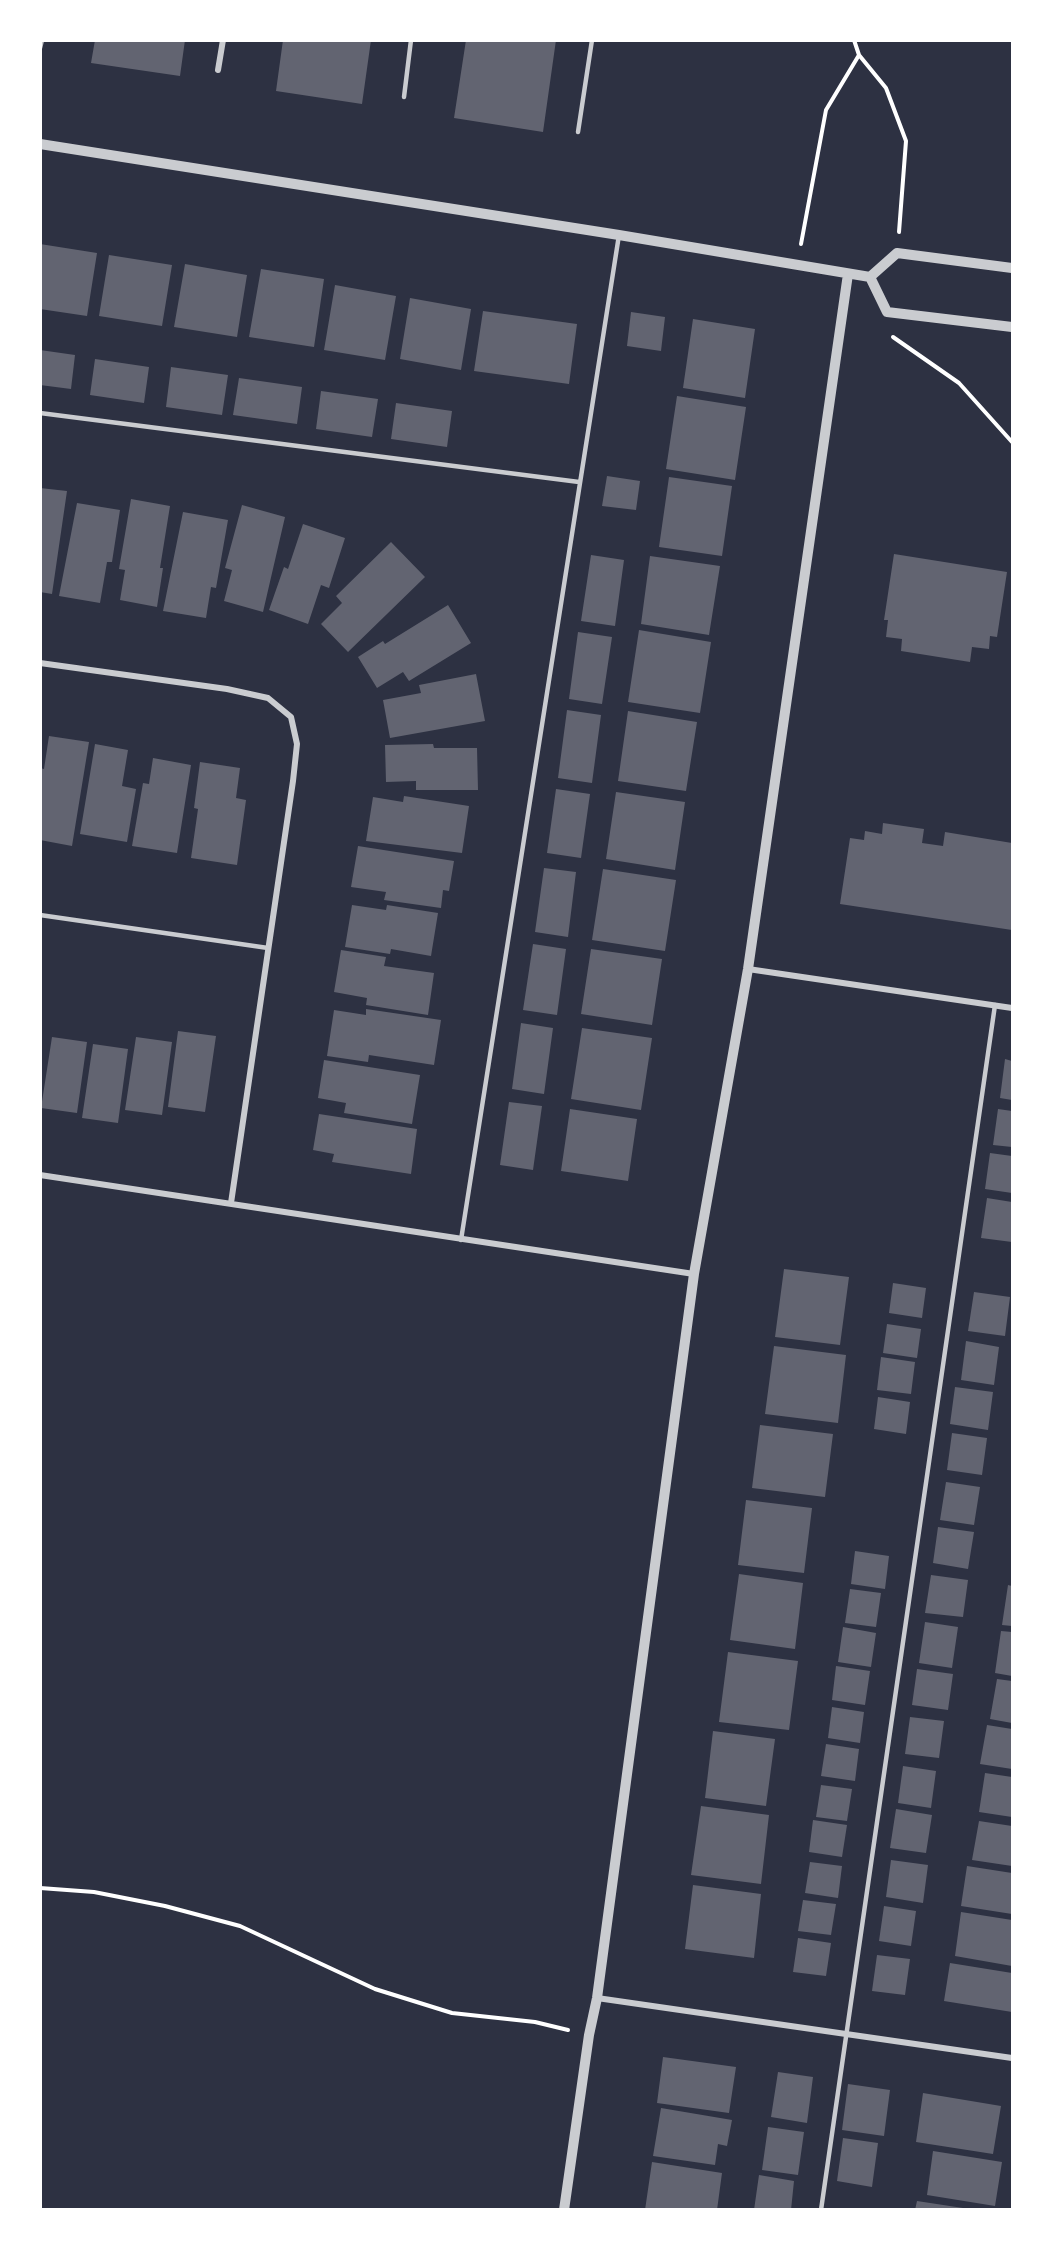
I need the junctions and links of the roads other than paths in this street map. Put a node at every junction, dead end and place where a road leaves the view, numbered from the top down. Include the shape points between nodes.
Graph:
1 (42, 40) edge
2 (224, 40) edge
3 (411, 40) edge
4 (592, 40) edge
5 (40, 48) edge
6 (218, 70) dead end
7 (404, 96) dead end
8 (578, 132) dead end
9 (40, 144) edge
10 (619, 235) junction
11 (1012, 268) edge
12 (848, 274) junction
13 (870, 277) junction
14 (1012, 327) edge
15 (40, 413) edge
16 (579, 482) junction
17 (40, 663) edge
18 (40, 915) edge
19 (268, 948) junction
20 (748, 969) junction
21 (995, 1005) junction
22 (1012, 1008) edge
23 (40, 1175) edge
24 (231, 1203) junction
25 (461, 1240) junction
26 (694, 1274) junction
27 (597, 1998) junction
28 (847, 2036) junction
29 (1012, 2058) edge
30 (564, 2210) edge
31 (821, 2210) edge

1 - 5 lane
2 - 6 street
3 - 7 lane
4 - 8 lane
9 - 10 street
10 - 12 street
10 - 16 lane
11 - 13 street via 897,253
12 - 13 street
12 - 20 street
13 - 14 street via 887,312
15 - 16 lane
16 - 25 lane
17 - 19 street via 227,689 268,698 291,717 297,744 294,781
18 - 19 lane
19 - 24 street
20 - 21 street
20 - 26 street
21 - 22 street
21 - 28 lane
23 - 24 street
24 - 25 street
25 - 26 street
26 - 27 street
27 - 28 street
27 - 30 street
28 - 29 street
28 - 31 lane

